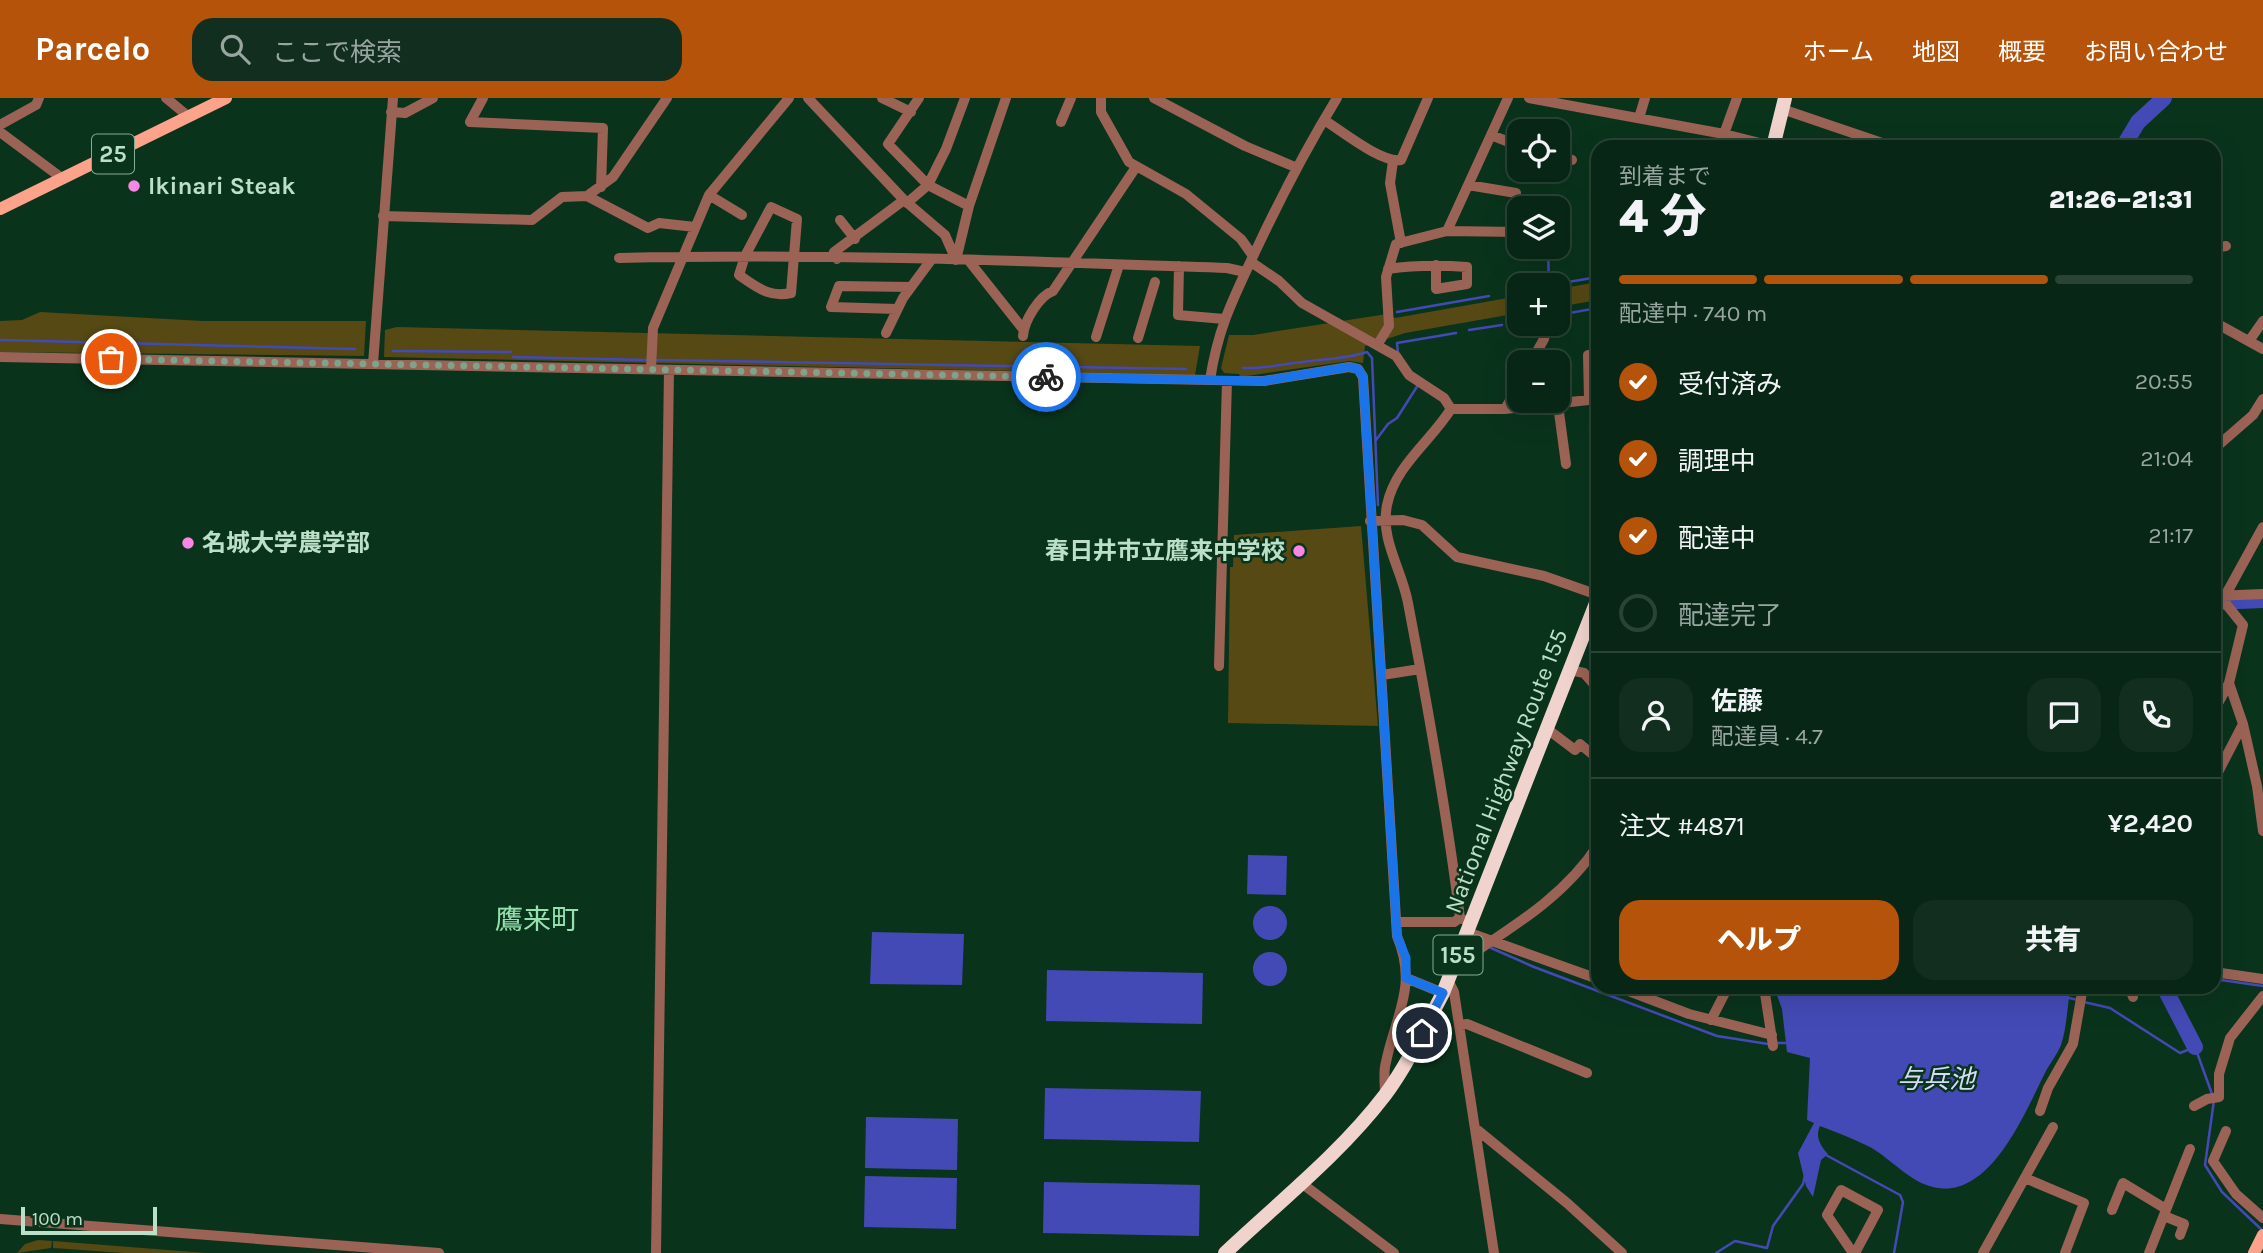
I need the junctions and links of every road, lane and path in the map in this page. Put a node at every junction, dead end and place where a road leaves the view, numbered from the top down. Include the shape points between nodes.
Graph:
1 (39, 98) edge
2 (166, 98) edge
3 (226, 98) edge
4 (393, 98) edge
5 (433, 98) edge
6 (483, 98) edge
7 (667, 98) edge
8 (789, 98) edge
9 (808, 98) edge
10 (881, 98) edge
11 (919, 98) edge
12 (965, 98) edge
13 (1006, 98) edge
14 (1071, 98) edge
15 (1101, 98) edge
16 (1154, 98) edge
17 (1337, 98) edge
18 (1428, 98) edge
19 (1508, 98) edge
20 (1528, 98) edge
21 (1645, 98) edge
22 (1737, 98) edge
23 (1577, 102) edge
24 (1784, 104) edge
25 (391, 112) junction
26 (911, 113) junction
27 (188, 117) junction
28 (1639, 118) junction
29 (1324, 120) junction
30 (1061, 122) dead end
31 (0, 125) edge
32 (0, 132) edge
33 (1724, 134) junction
34 (1492, 135) junction
35 (1747, 140) edge
36 (1776, 140) edge
37 (1875, 140) edge
38 (1507, 141) edge
39 (1393, 161) junction
40 (1136, 167) junction
41 (1295, 167) junction
42 (63, 178) junction
43 (928, 185) junction
44 (1468, 186) junction
45 (601, 187) junction
46 (1516, 193) dead end
47 (709, 195) junction
48 (587, 196) junction
49 (906, 201) junction
50 (969, 206) junction
51 (0, 209) edge
52 (742, 215) dead end
53 (383, 216) junction
54 (840, 220) dead end
55 (695, 227) junction
56 (1447, 231) junction
57 (1507, 233) edge
58 (855, 239) junction
59 (1401, 243) junction
60 (2226, 246) dead end
61 (2221, 247) edge
62 (683, 256) junction
63 (744, 256) junction
64 (619, 258) dead end
65 (793, 258) junction
66 (836, 259) junction
67 (1252, 259) junction
68 (931, 260) junction
69 (956, 260) junction
70 (968, 261) junction
71 (1071, 262) junction
72 (1436, 265) dead end
73 (1180, 266) junction
74 (1118, 268) dead end
75 (1388, 269) junction
76 (1245, 272) junction
77 (1155, 282) dead end
78 (911, 287) junction
79 (897, 309) junction
80 (1224, 319) junction
81 (2263, 321) edge
82 (2221, 326) edge
83 (886, 332) dead end
84 (1096, 337) dead end
85 (1138, 338) dead end
86 (2249, 341) junction
87 (1378, 344) junction
88 (2263, 349) edge
89 (1588, 355) dead end
90 (0, 357) edge
91 (373, 364) junction
92 (651, 369) junction
93 (669, 370) junction
94 (1210, 380) junction
95 (1227, 381) junction
96 (1591, 381) edge
97 (1591, 399) edge
98 (2263, 399) edge
99 (1570, 403) edge
100 (1507, 406) edge
101 (1451, 409) junction
102 (1505, 410) joint
103 (1559, 413) edge
104 (2221, 443) edge
105 (1566, 464) dead end
106 (1386, 519) junction
107 (1370, 520) junction
108 (2263, 527) edge
109 (1591, 593) edge
110 (2263, 594) edge
111 (2221, 598) edge
112 (2226, 600) junction
113 (1591, 614) edge
114 (1219, 666) dead end
115 (1420, 669) junction
116 (1570, 670) junction
117 (1382, 675) junction
118 (1591, 681) edge
119 (2229, 683) junction
120 (2221, 698) edge
121 (2243, 724) junction
122 (1546, 728) junction
123 (1591, 754) edge
124 (2221, 766) edge
125 (2263, 831) edge
126 (1591, 856) edge
127 (1396, 922) junction
128 (1466, 924) junction
129 (1494, 940) junction
130 (1460, 951) junction
131 (2221, 973) edge
132 (1591, 976) edge
133 (1406, 978) junction
134 (2263, 979) edge
135 (1446, 987) junction
136 (1638, 994) edge
137 (1724, 994) edge
138 (1765, 994) edge
139 (2081, 996) edge
140 (2263, 996) edge
141 (1711, 1020) junction
142 (1459, 1025) junction
143 (1587, 1073) dead end
144 (1385, 1095) junction
145 (2194, 1106) dead end
146 (2040, 1111) dead end
147 (2053, 1127) dead end
148 (1475, 1128) junction
149 (2226, 1131) dead end
150 (2190, 1150) dead end
151 (2025, 1178) junction
152 (1300, 1182) junction
153 (2112, 1210) dead end
154 (2165, 1213) junction
155 (2263, 1218) edge
156 (0, 1219) edge
157 (2179, 1235) dead end
158 (2263, 1237) edge
159 (406, 1252) edge
160 (439, 1253) edge
161 (656, 1253) edge
162 (1225, 1253) edge
163 (1394, 1253) edge
164 (1494, 1253) edge
165 (1622, 1253) edge
166 (1854, 1253) edge
167 (1983, 1253) edge
168 (2065, 1253) edge
169 (2149, 1253) edge
170 (2254, 1253) edge

1 - 31 street via 36,105
2 - 27 street
3 - 27 main road, 25
4 - 25 street
5 - 25 street via 405,113
6 - 45 street via 470,122 603,128
7 - 45 street via 624,165
8 - 47 street
9 - 49 street
10 - 26 street
11 - 26 street
12 - 43 street
13 - 50 street
14 - 30 street
15 - 40 street via 1101,111 1121,151
16 - 41 street
17 - 29 street
18 - 39 street via 1401,160
19 - 34 street
20 - 23 street
21 - 28 street
22 - 33 street
23 - 28 street
24 - 36 highway
24 - 37 street
25 - 53 street
26 - 43 street via 888,144
27 - 42 main road, 25
28 - 33 street
29 - 39 street
29 - 41 street
32 - 42 street
33 - 35 street
34 - 38 street
34 - 44 street
39 - 59 street via 1390,183
40 - 67 street via 1203,207 1241,239
40 - 71 street
41 - 67 street
42 - 51 main road, 25
43 - 49 street
43 - 50 street
44 - 46 street
44 - 56 street
45 - 48 street
47 - 52 street
47 - 55 street
48 - 53 street via 562,198 531,220
48 - 55 street via 648,228 659,223
49 - 58 street
49 - 69 street via 945,235
50 - 69 street
53 - 91 street
54 - 58 street
55 - 62 street
56 - 57 street
56 - 59 street
58 - 66 street via 835,252
59 - 75 street via 1396,244
60 - 61 street
62 - 63 street
62 - 64 street
62 - 92 street via 653,327
63 - 65 street
63 - 65 street via 739,275 777,296 791,293
63 - 65 street via 771,207 797,219
65 - 66 street
66 - 68 street
67 - 76 street
67 - 87 street via 1302,303
68 - 69 street
68 - 78 street
69 - 70 street
70 - 71 street
70 - 71 street via 1023,332 1044,294 1053,291
71 - 73 street
72 - 75 street
73 - 76 street
73 - 80 street via 1178,316
74 - 84 street
75 - 87 street via 1391,317
76 - 80 street
77 - 85 street
78 - 79 street
78 - 79 street via 839,286 831,307
79 - 83 street
80 - 94 street
81 - 86 street
82 - 86 street
86 - 88 street
87 - 101 street via 1396,356 1409,375 1444,398
89 - 96 street
90 - 91 street
91 - 92 street
92 - 93 street
93 - 94 street
93 - 161 street
94 - 95 street
95 - 107 street via 1358,369 1363,377
95 - 114 street
97 - 99 street
98 - 104 street via 2253,415
100 - 102 street
101 - 102 street
101 - 106 street via 1399,474
103 - 105 street
106 - 107 street
106 - 109 street via 1422,525 1457,557 1544,576
106 - 115 street via 1387,540 1408,599
107 - 117 street
108 - 112 street
110 - 112 street
111 - 112 street
112 - 119 street via 2244,625
113 - 116 highway, National Highway Route 155 / 155
115 - 117 street
115 - 128 street
116 - 118 street via 1584,673
116 - 122 highway, National Highway Route 155 / 155
117 - 127 street
119 - 120 street
119 - 121 street
121 - 124 street
121 - 125 street
122 - 123 street via 1575,750 1580,744
122 - 128 highway, National Highway Route 155 / 155
126 - 129 street via 1556,894
127 - 128 street
127 - 133 street via 1406,958
128 - 129 street
128 - 130 highway, National Highway Route 155 / 155
129 - 130 street via 1472,954
129 - 132 street
130 - 135 highway, National Highway Route 155 / 155
131 - 134 street
133 - 135 street
133 - 144 street via 1406,999 1385,1064
135 - 142 street via 1454,992
135 - 144 highway, National Highway Route 155 / 155
136 - 141 street
137 - 141 street
138 - 141 street via 1773,1040
139 - 146 street via 2073,1044
140 - 145 street via 2230,1038 2219,1074 2219,1097
142 - 143 street via 1467,1024
142 - 148 street
144 - 152 highway, National Highway Route 155 / 155 via 1344,1142
147 - 151 street
148 - 164 street
148 - 165 street
149 - 155 street via 2213,1161 2236,1194
150 - 154 street
151 - 167 street
151 - 168 street via 2084,1203
152 - 162 highway, National Highway Route 155 / 155
152 - 163 street
153 - 154 street via 2123,1183
154 - 157 street via 2184,1224
154 - 169 street
156 - 159 street
158 - 170 main road
159 - 160 street
166 - 166 street via 1827,1215 1841,1190 1878,1210

